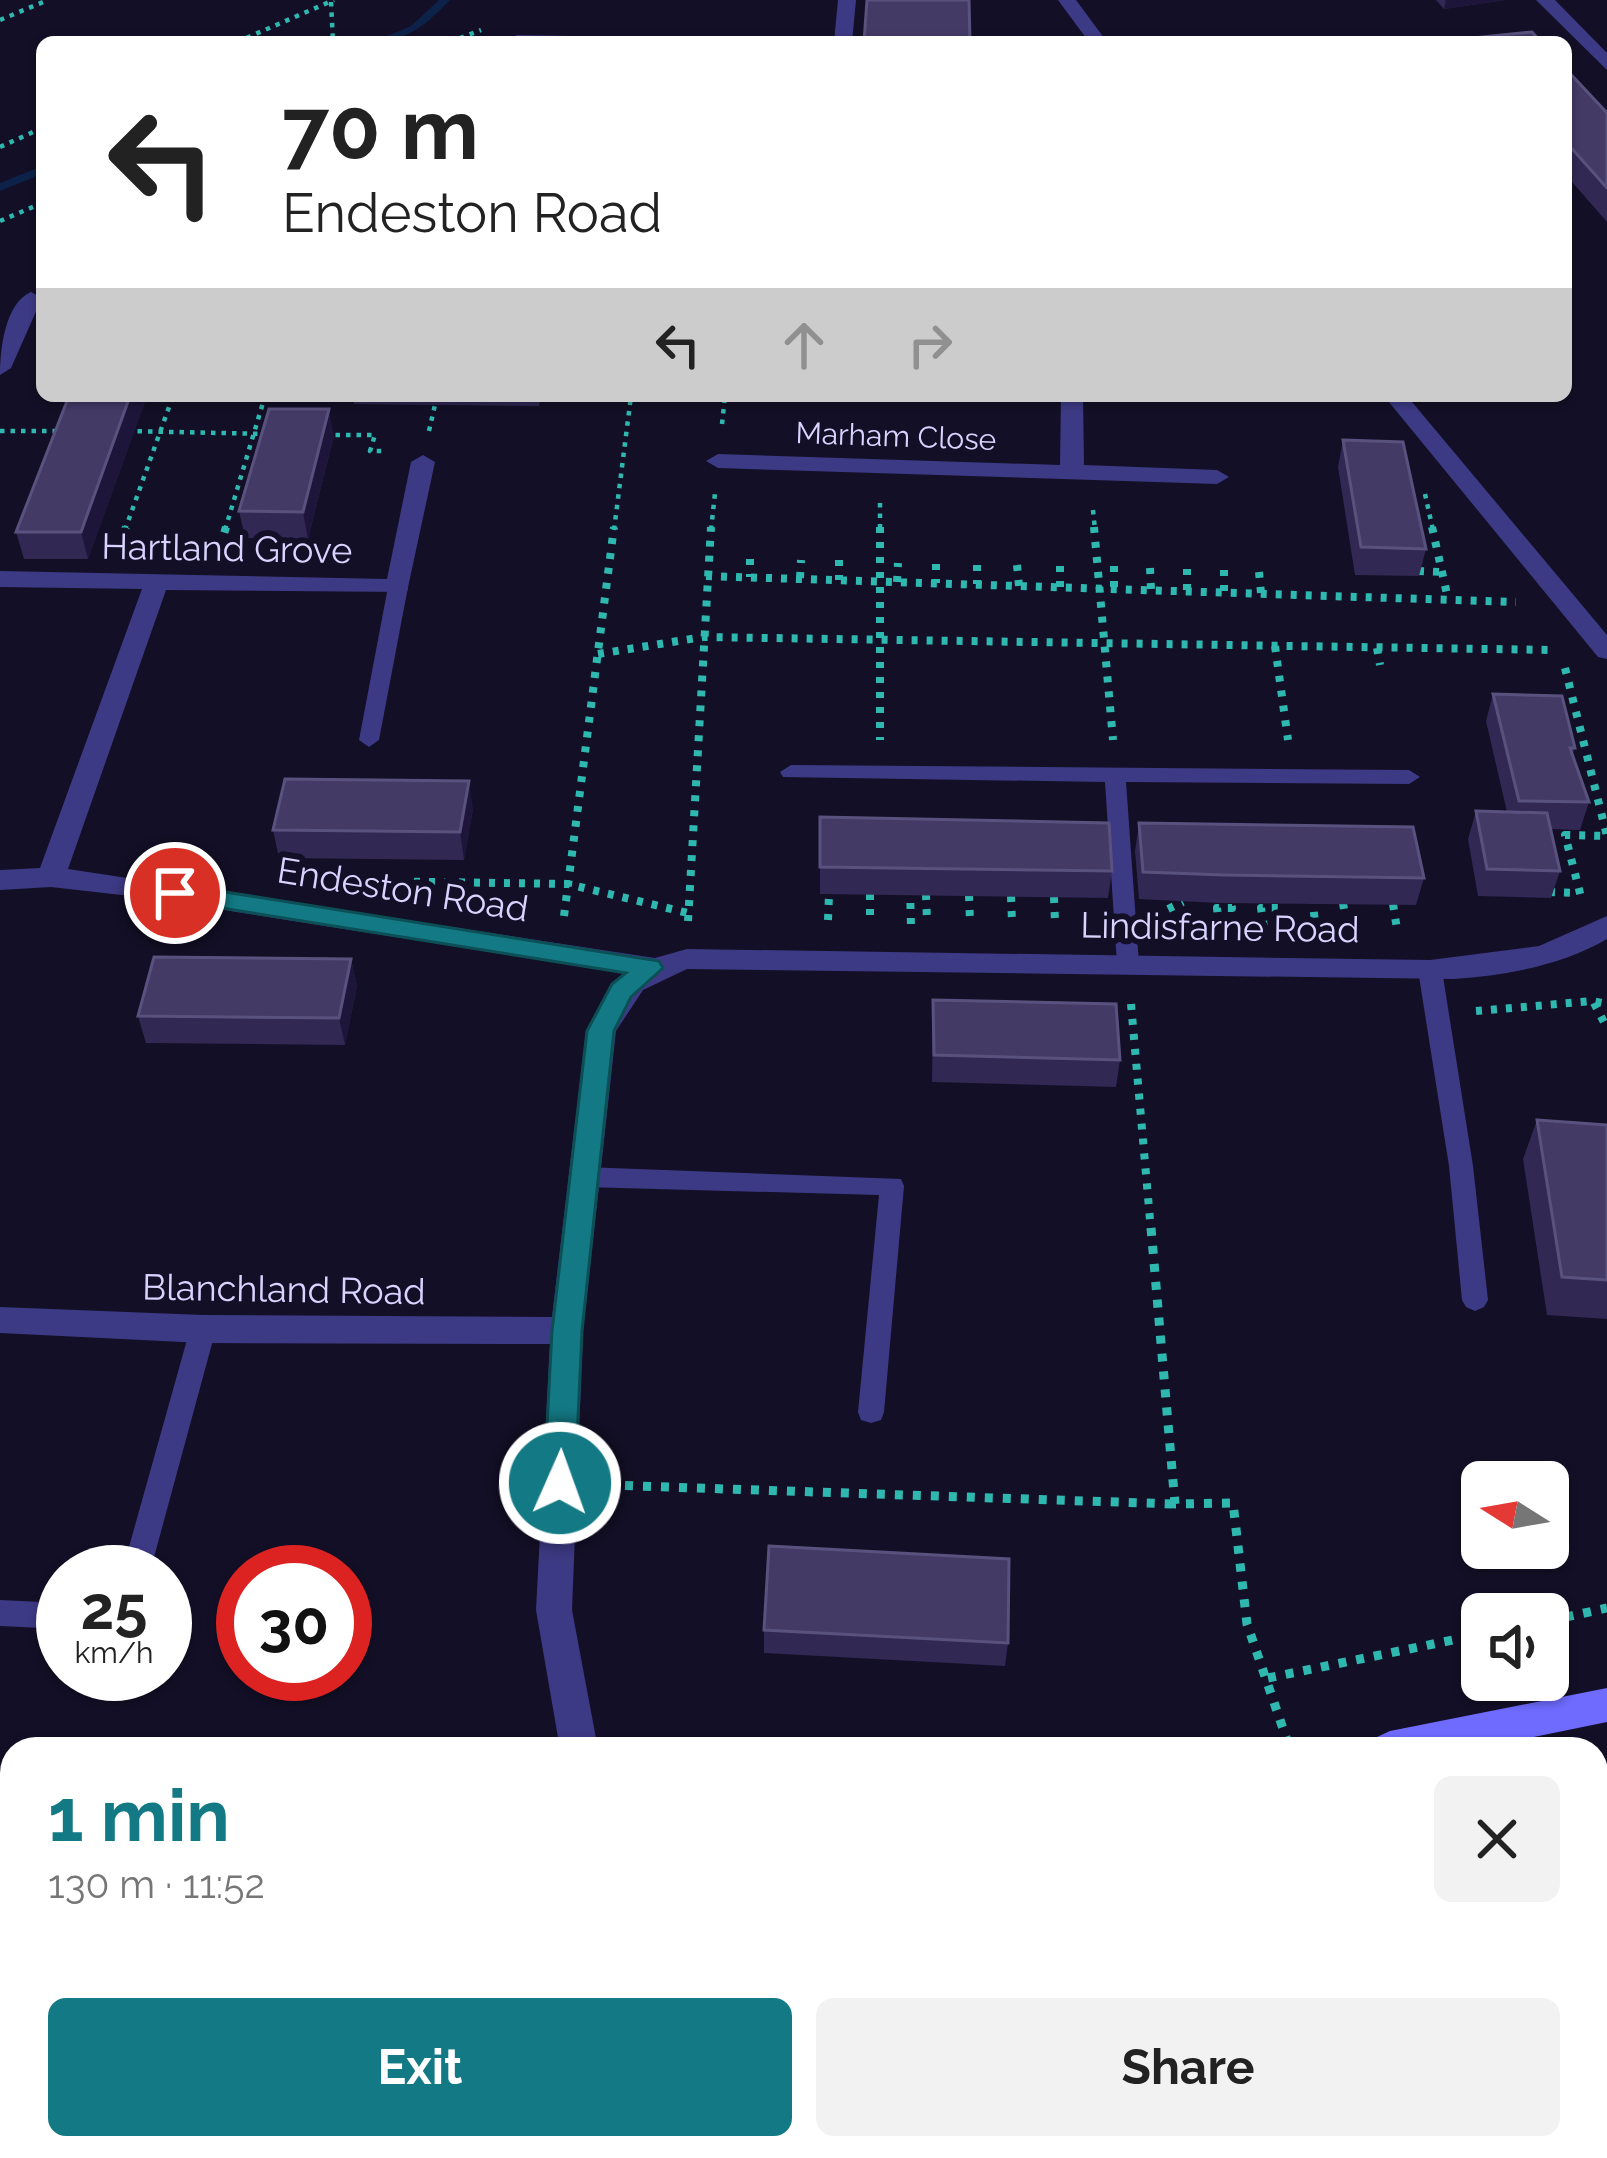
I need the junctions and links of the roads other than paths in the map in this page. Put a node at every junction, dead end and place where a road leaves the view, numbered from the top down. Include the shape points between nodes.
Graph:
1 (847, 0) edge
2 (1067, 0) edge
3 (1545, 0) edge
4 (843, 36) edge
5 (1094, 36) edge
6 (1607, 64) edge
7 (31, 298) dead end
8 (0, 368) edge
9 (1073, 402) edge
10 (1400, 402) edge
11 (718, 461) road end
12 (423, 462) dead end
13 (1081, 472) junction
14 (1217, 477) dead end
15 (0, 580) edge
16 (157, 582) junction
17 (398, 587) junction
18 (1607, 651) edge
19 (369, 740) dead end
20 (791, 772) dead end
21 (1115, 776) junction
22 (1409, 777) dead end
23 (51, 877) junction
24 (0, 880) edge
25 (1607, 926) edge
26 (1128, 964) junction
27 (650, 968) junction
28 (1430, 970) junction
29 (584, 1177) junction
30 (1475, 1300) dead end
31 (0, 1320) edge
32 (203, 1329) junction
33 (567, 1331) junction
34 (871, 1412) dead end
35 (143, 1545) edge
36 (0, 1613) edge
37 (36, 1615) edge
38 (1607, 1705) edge
39 (577, 1737) edge
40 (1449, 1737) edge

1 - 4 street
2 - 5 street
3 - 6 street
7 - 8 street
9 - 13 street
10 - 18 street
11 - 13 street, Marham Close
12 - 17 street, Hartland Grove
13 - 14 street, Marham Close
15 - 16 street, Hartland Grove
16 - 17 street, Hartland Grove
16 - 23 street
17 - 19 lane
20 - 21 lane
21 - 22 lane
21 - 26 lane
23 - 24 street, Endeston Road
23 - 27 street, Endeston Road
25 - 28 street, Lindisfarne Road via 1510,967
26 - 27 street, Lindisfarne Road via 687,959
26 - 28 street, Lindisfarne Road
27 - 29 street via 621,991 601,1031
28 - 30 lane
29 - 33 street
29 - 34 lane via 892,1186
31 - 32 street, Blanchland Road
32 - 33 street, Blanchland Road
32 - 35 lane
33 - 39 street via 554,1610
36 - 37 lane
38 - 40 street

